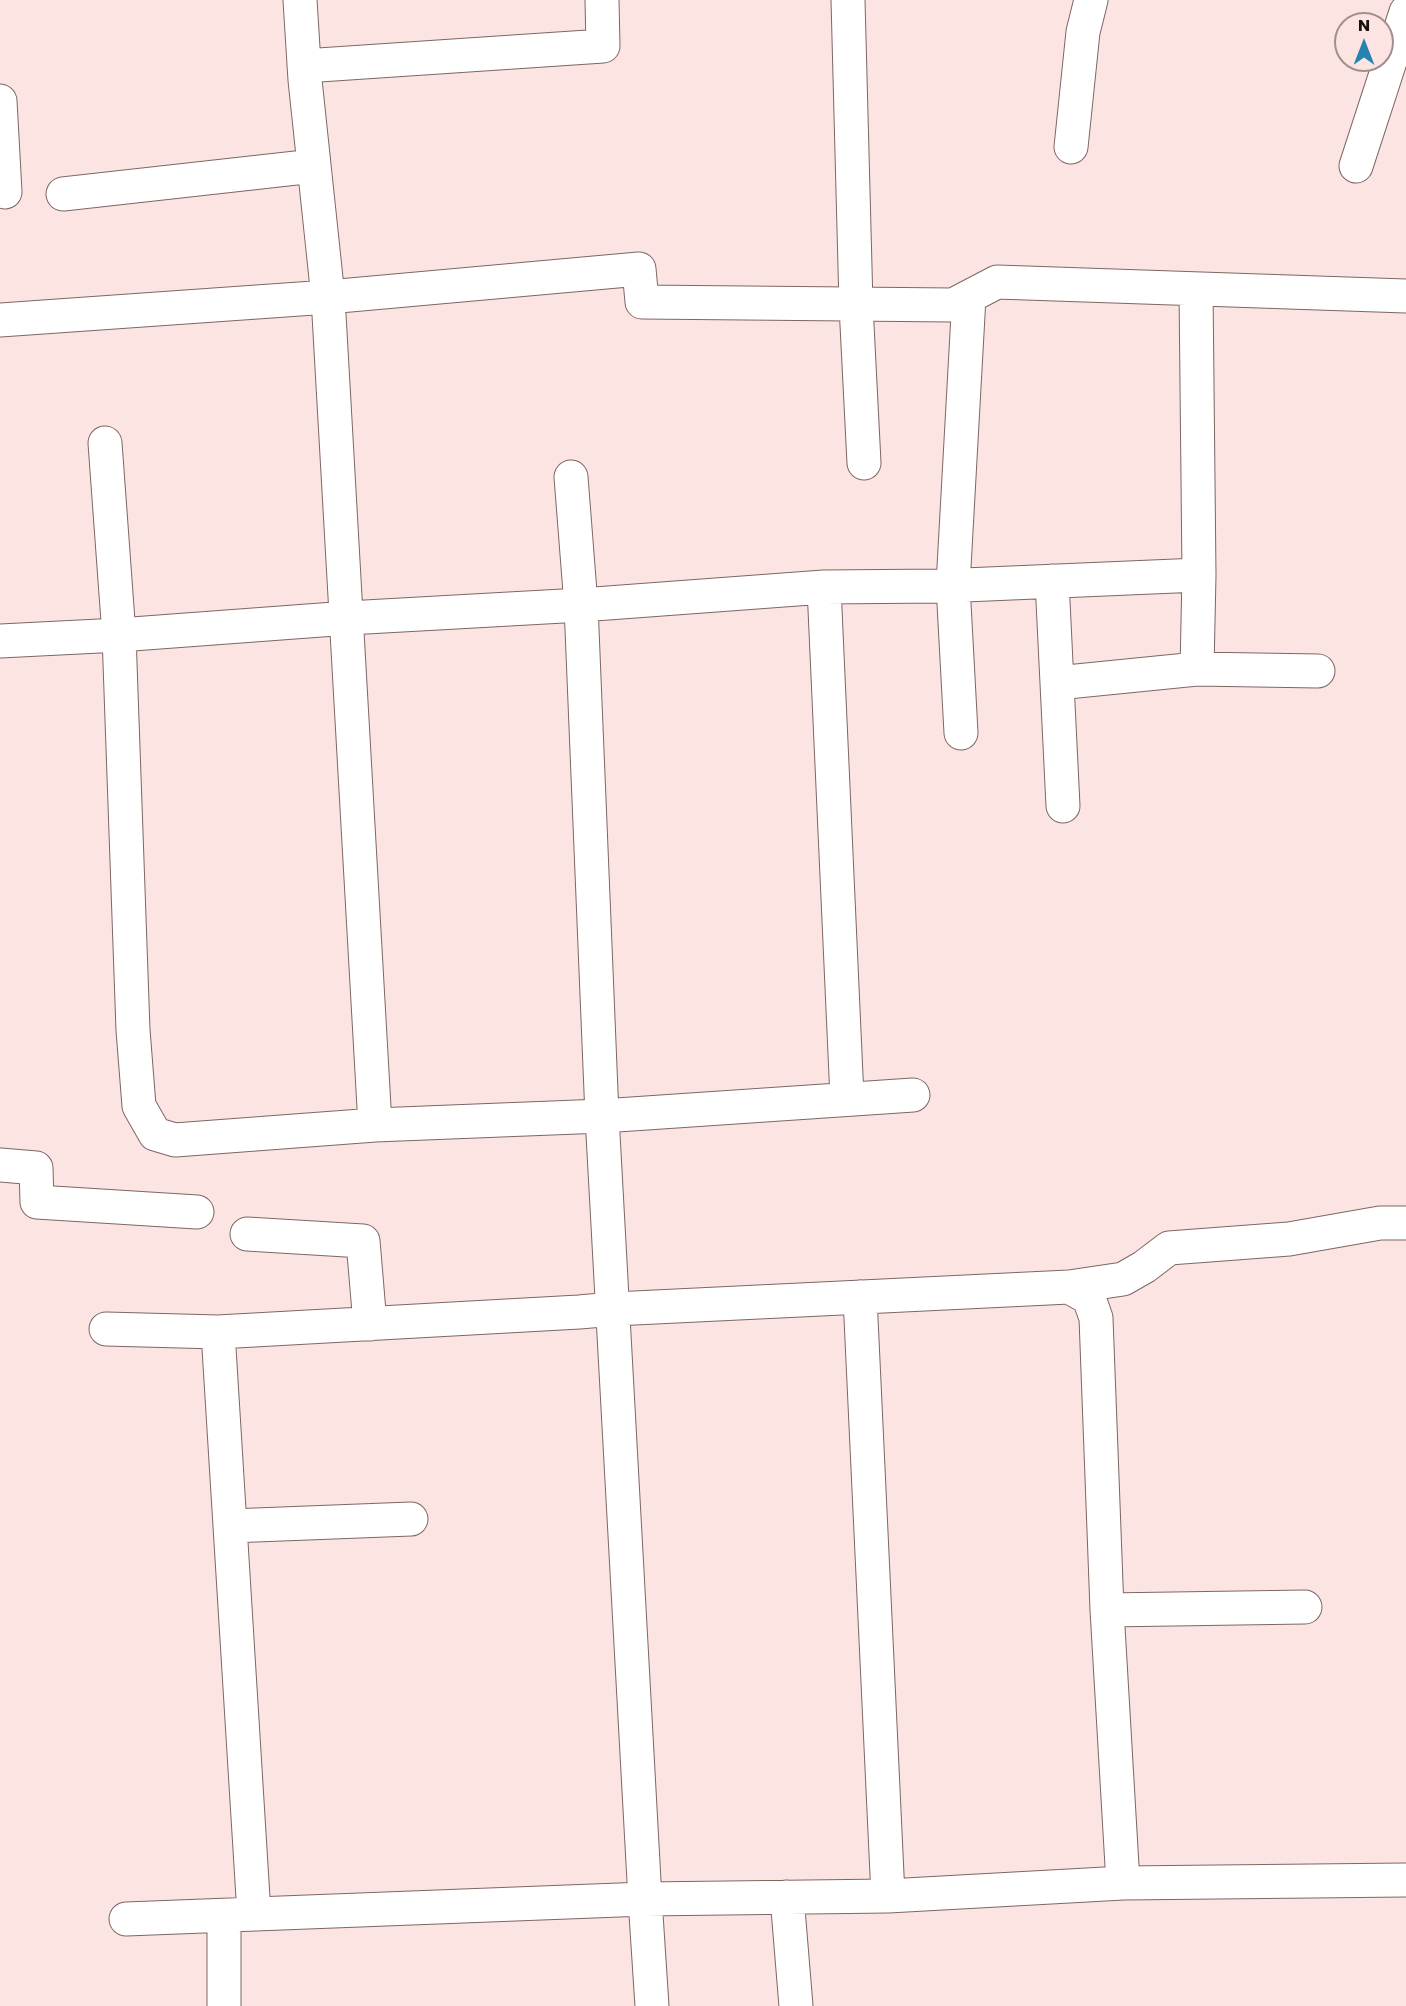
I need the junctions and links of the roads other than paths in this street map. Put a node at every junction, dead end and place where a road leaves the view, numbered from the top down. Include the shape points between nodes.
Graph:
1 (300, 0) edge
2 (602, 0) edge
3 (848, 0) edge
4 (1090, 0) edge
5 (1406, 12) edge
6 (304, 66) junction
7 (0, 101) edge
8 (0, 108) edge
9 (1071, 147) dead end
10 (315, 166) junction
11 (1356, 166) dead end
12 (5, 192) dead end
13 (63, 194) dead end
14 (1196, 289) junction
15 (1406, 296) edge
16 (328, 297) junction
17 (969, 297) junction
18 (856, 305) junction
19 (0, 320) edge
20 (105, 442) dead end
21 (864, 463) dead end
22 (571, 477) dead end
23 (1199, 575) junction
24 (1052, 581) junction
25 (953, 585) junction
26 (824, 587) junction
27 (580, 605) junction
28 (348, 618) junction
29 (119, 635) junction
30 (0, 641) edge
31 (1197, 669) junction
32 (1318, 671) dead end
33 (1057, 684) junction
34 (961, 733) dead end
35 (1063, 806) dead end
36 (913, 1095) dead end
37 (847, 1098) junction
38 (602, 1116) junction
39 (375, 1125) junction
40 (0, 1165) edge
41 (198, 1212) dead end
42 (1406, 1223) edge
43 (247, 1234) dead end
44 (1069, 1287) junction
45 (860, 1297) junction
46 (614, 1309) junction
47 (370, 1324) junction
48 (106, 1329) dead end
49 (218, 1332) junction
50 (411, 1519) dead end
51 (230, 1526) junction
52 (1305, 1607) dead end
53 (1107, 1610) junction
54 (1406, 1880) edge
55 (1123, 1882) junction
56 (888, 1896) junction
57 (787, 1897) junction
58 (645, 1899) junction
59 (239, 1915) junction
60 (126, 1919) dead end
61 (224, 2006) edge
62 (652, 2006) edge
63 (796, 2006) edge

1 - 6 street
2 - 6 street via 603,46
3 - 18 street
4 - 9 street
5 - 11 street
6 - 10 street
7 - 8 street
8 - 12 street
10 - 13 street
10 - 16 street
14 - 15 street
14 - 17 street via 997,282
14 - 23 street
16 - 18 street via 639,268 642,302
16 - 19 street
16 - 28 street
17 - 18 street via 953,306
17 - 25 street
18 - 21 street
20 - 29 street
22 - 27 street
23 - 24 street
23 - 31 street
24 - 25 street
24 - 33 street
25 - 26 street
25 - 34 street
26 - 27 street
26 - 37 street
27 - 28 street
27 - 38 street
28 - 29 street
28 - 39 street
29 - 30 street
29 - 39 street via 139,1106 155,1134 175,1140
31 - 32 street
31 - 33 street
33 - 35 street
36 - 37 street
37 - 38 street
38 - 39 street
38 - 46 street
40 - 41 street via 36,1168 37,1202
42 - 44 street via 1380,1223 1289,1239 1169,1248 1123,1279
43 - 47 street via 363,1241
44 - 45 street
44 - 53 street via 1089,1298 1096,1318
45 - 46 street
45 - 56 street
46 - 47 street
46 - 58 street
47 - 49 street
48 - 49 street
49 - 51 street
50 - 51 street
51 - 59 street
52 - 53 street
53 - 55 street
54 - 55 street
55 - 56 street
56 - 57 street
57 - 58 street
57 - 63 street
58 - 59 street
58 - 62 street
59 - 60 street
59 - 61 street

